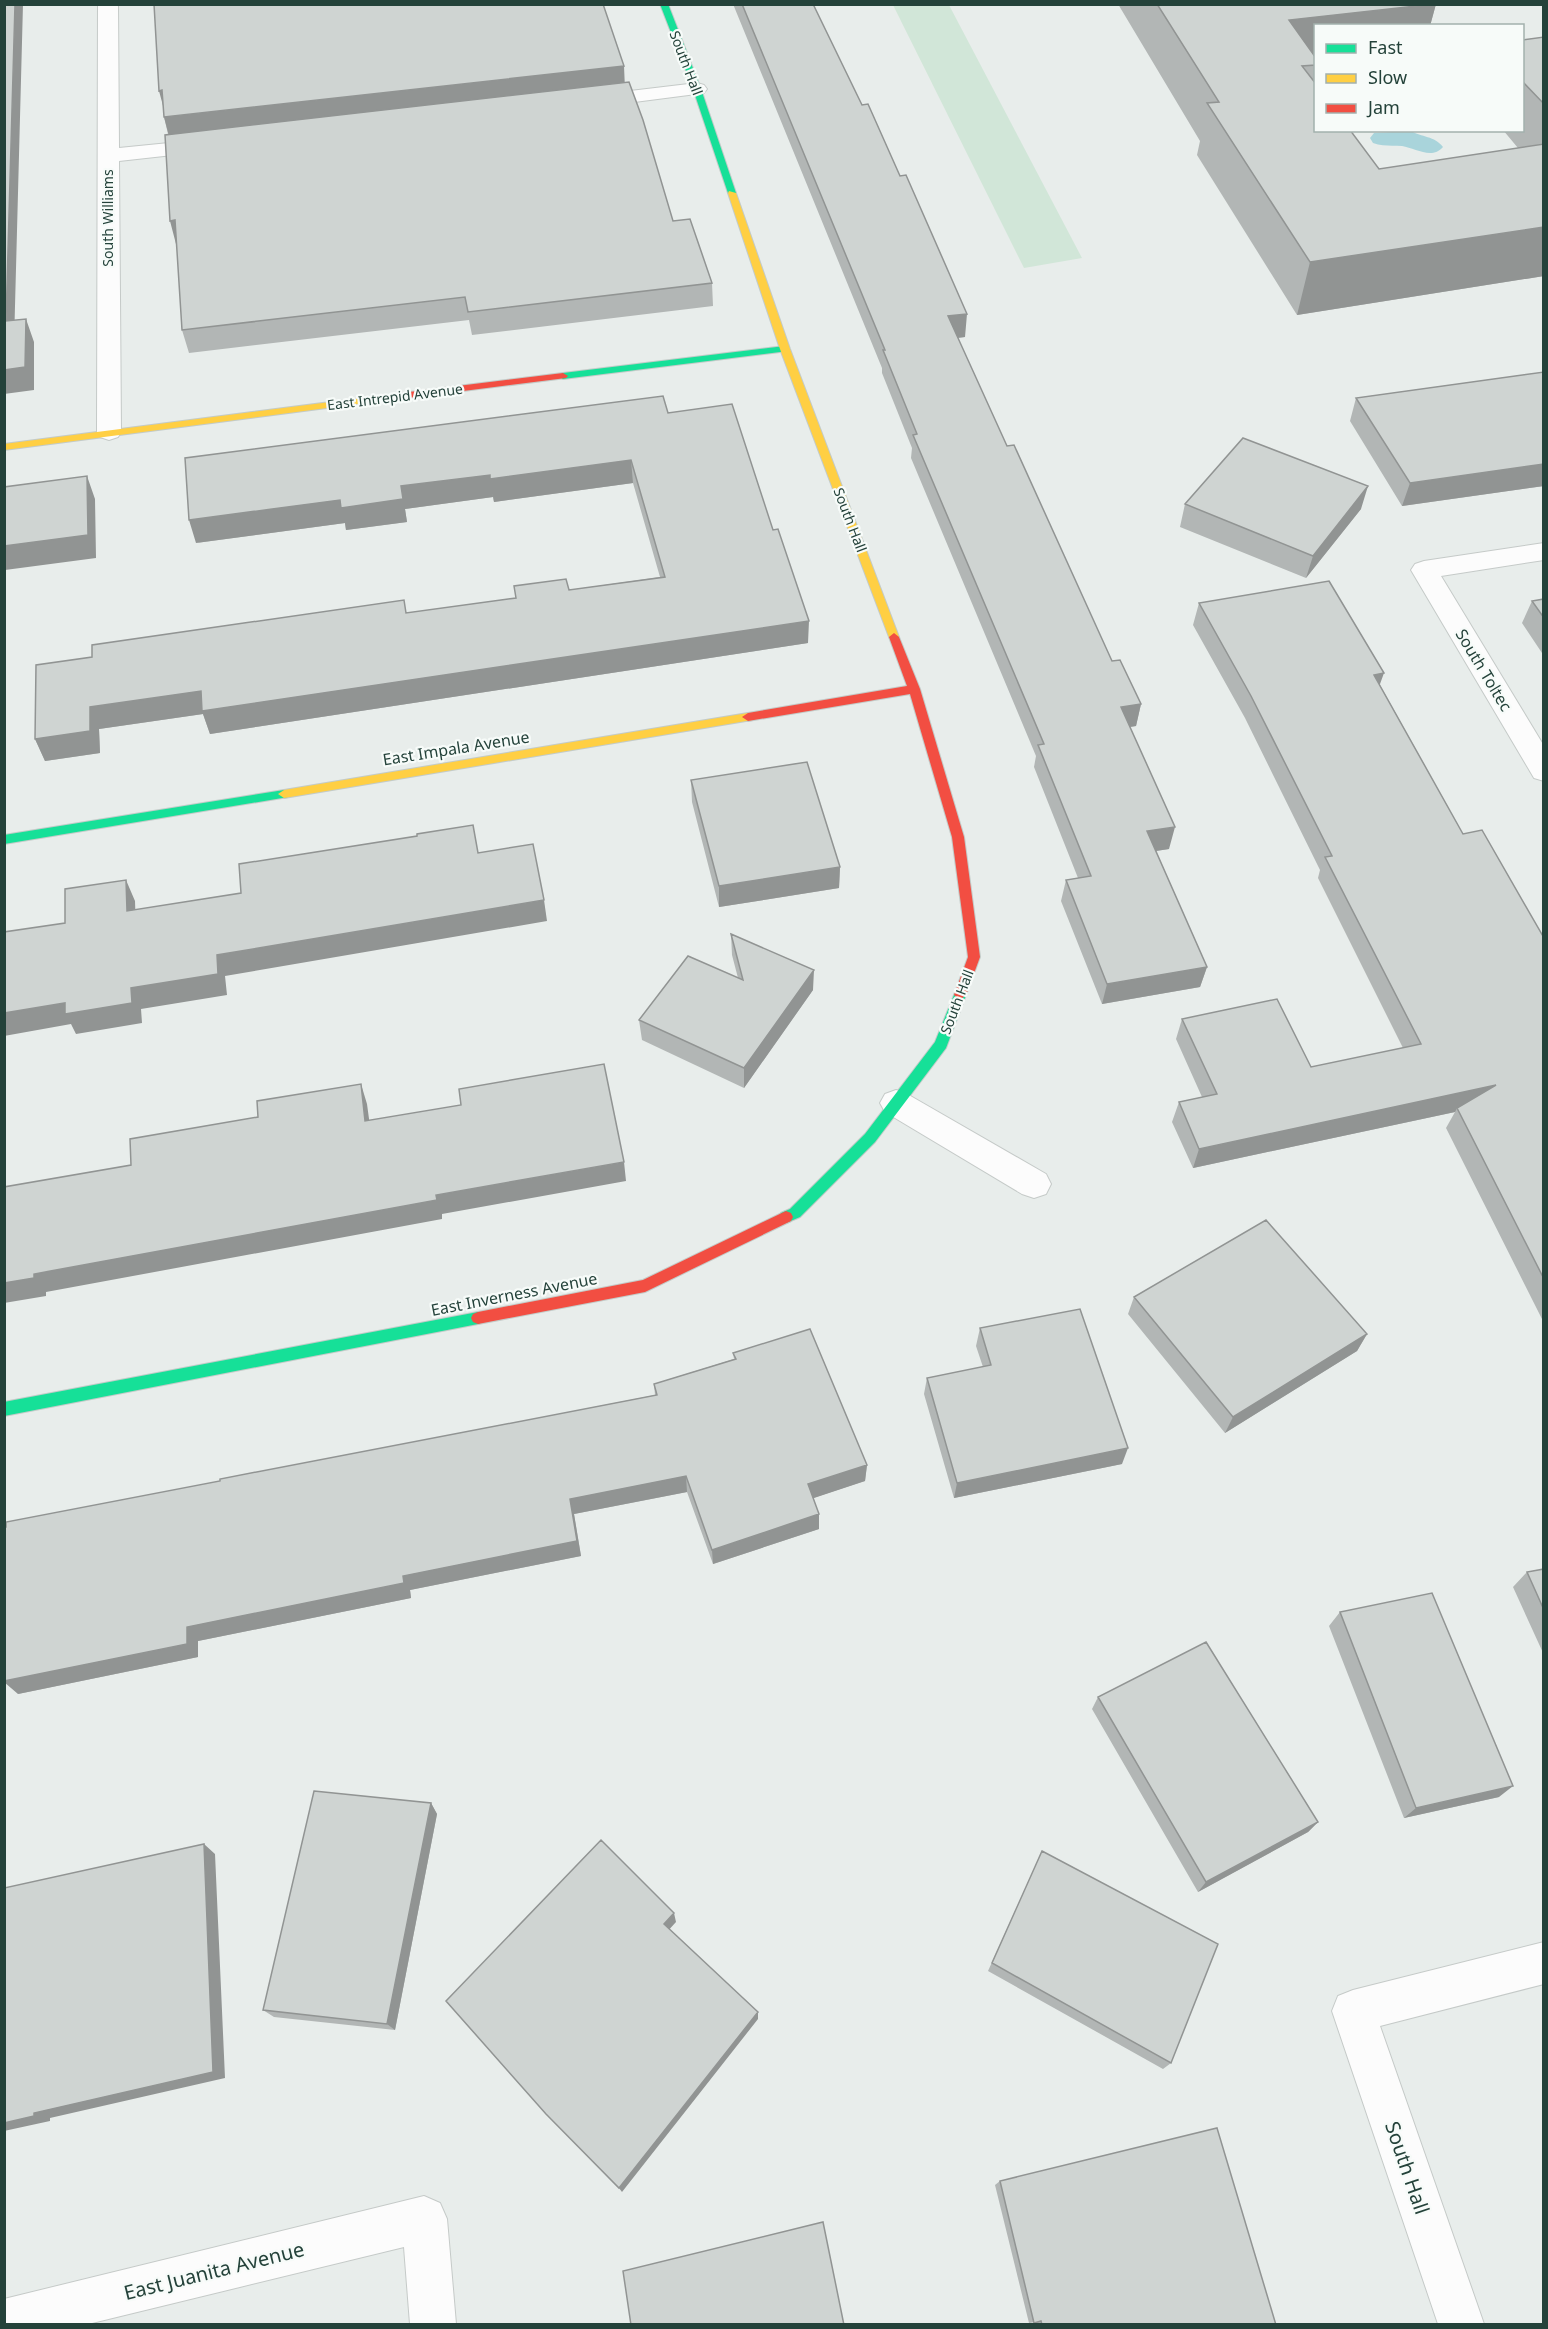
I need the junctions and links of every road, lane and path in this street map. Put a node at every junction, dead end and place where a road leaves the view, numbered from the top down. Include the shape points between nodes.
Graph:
1 (108, 4) edge
2 (664, 4) edge
3 (697, 89) junction
4 (567, 104) edge
5 (225, 143) edge
6 (108, 156) junction
7 (786, 349) junction
8 (109, 432) junction
9 (4, 447) edge
10 (1544, 552) edge
11 (914, 689) junction
12 (1544, 771) edge
13 (4, 840) edge
14 (941, 1044) joint
15 (896, 1103) junction
16 (1034, 1184) dead end
17 (4, 1409) edge
18 (1544, 1963) edge
19 (4, 2322) edge
20 (433, 2325) edge
21 (1461, 2325) edge

1 - 6 street, South Williams
2 - 3 street, South Hall
3 - 4 street
3 - 7 street, South Hall
5 - 6 street
6 - 8 street, South Williams
7 - 8 street, East Intrepid Avenue
7 - 11 street, South Hall
8 - 9 street, East Intrepid Avenue
10 - 12 street, South Toltec via 1424,570
11 - 13 street, East Impala Avenue
11 - 14 street, South Hall via 958,837 974,957
14 - 15 street, East Inverness Avenue
15 - 16 street
15 - 17 street, East Inverness Avenue via 870,1138 795,1214 645,1286
18 - 21 street, South Hall via 1353,2011
19 - 20 street, East Juanita Avenue via 424,2219

